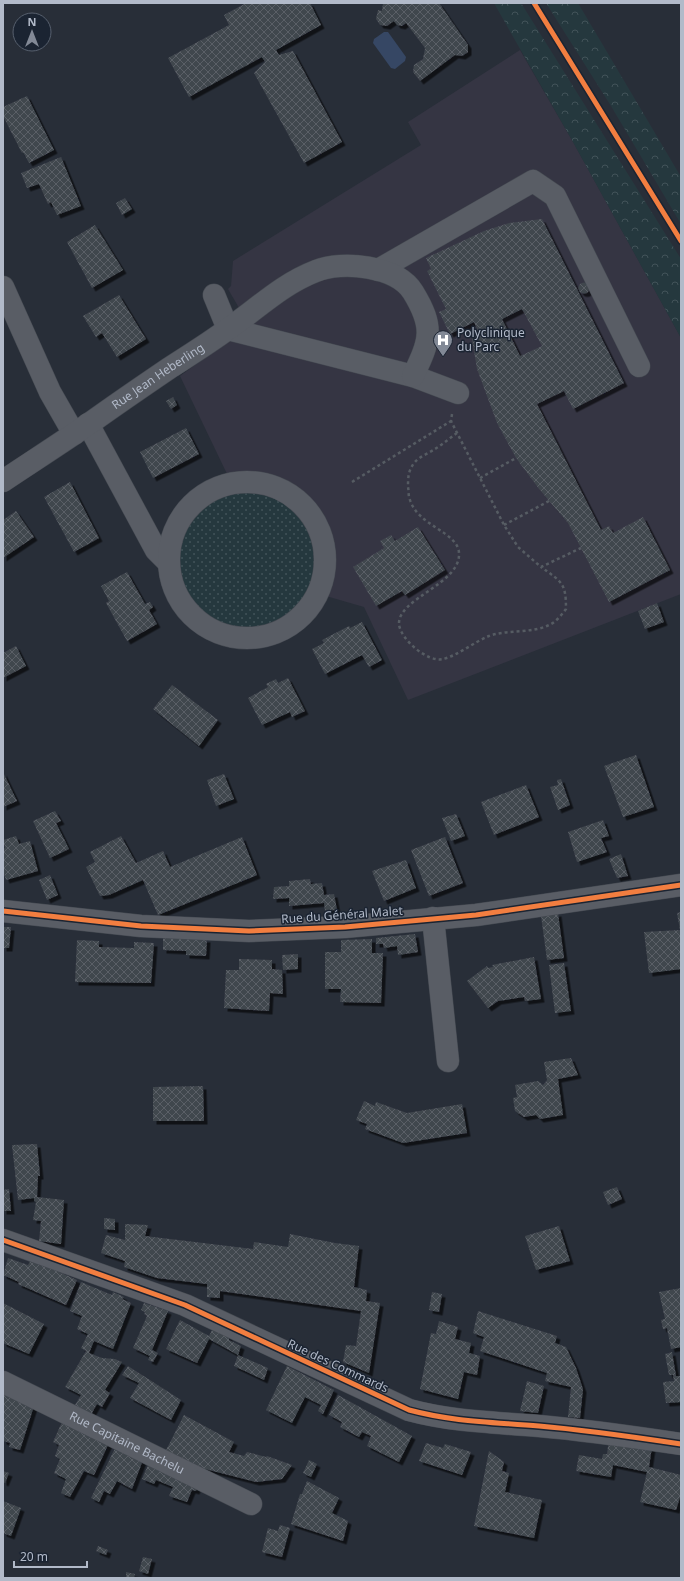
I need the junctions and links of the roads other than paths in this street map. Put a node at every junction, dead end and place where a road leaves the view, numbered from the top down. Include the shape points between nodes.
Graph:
1 (378, 270) junction
2 (3, 287) edge
3 (214, 295) dead end
4 (228, 329) junction
5 (639, 366) dead end
6 (413, 376) junction
7 (458, 393) dead end
8 (81, 429) junction
9 (3, 481) edge
10 (168, 562) junction
11 (681, 885) edge
12 (3, 911) edge
13 (433, 918) junction
14 (448, 1061) dead end
15 (3, 1240) edge
16 (3, 1382) edge
17 (681, 1444) edge
18 (251, 1504) dead end

1 - 4 street, Rue Jean Heberling via 350,266 317,270 271,296
1 - 5 street via 533,181 555,196
1 - 6 street, Rue Jean Heberling via 396,276 410,287 426,316 429,334 427,345
2 - 8 street via 50,392
3 - 4 street
4 - 6 street
4 - 8 street, Rue Jean Heberling
6 - 7 street
8 - 9 street, Rue Jean Heberling
8 - 10 street via 156,550
10 - 10 street via 173,587 186,609 205,626 228,636 254,638 279,632 300,618 316,597 324,573 324,547 316,523 300,502 278,488 253,482 227,484 203,495 184,513 172,536
11 - 13 street, Rue du Général Malet via 476,915
12 - 13 street, Rue du Général Malet via 140,926 249,931 344,927
13 - 14 street
15 - 17 street, Rue des Commards via 185,1305 409,1410 471,1422 599,1431
16 - 18 street, Rue Capitaine Bachelu

